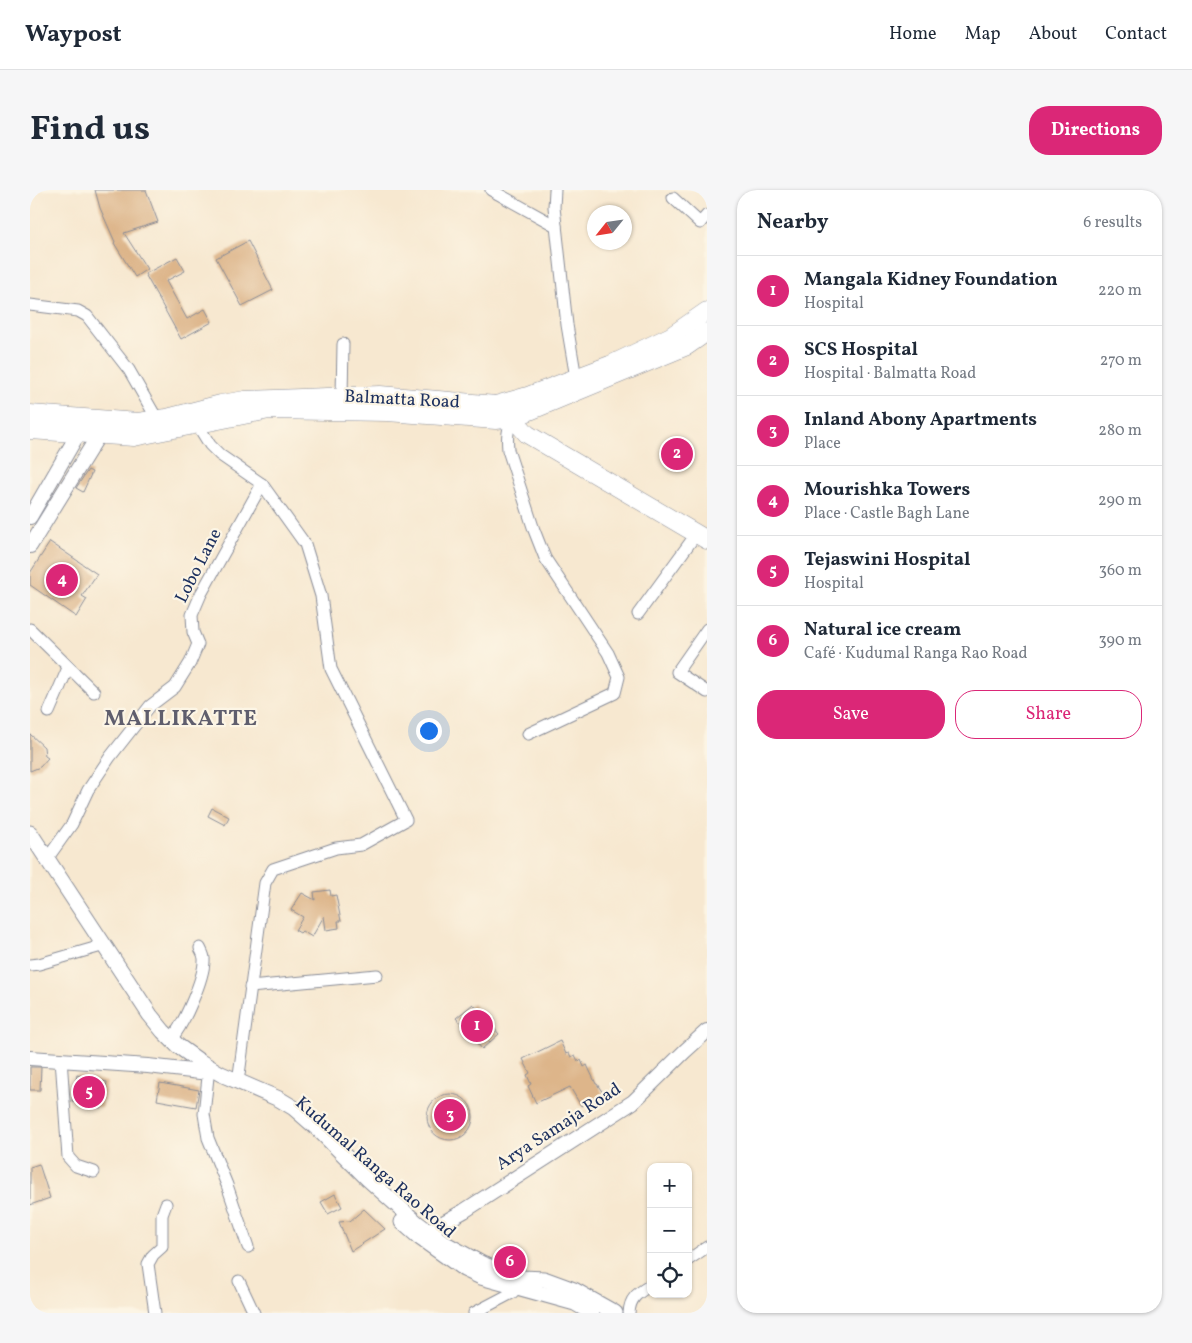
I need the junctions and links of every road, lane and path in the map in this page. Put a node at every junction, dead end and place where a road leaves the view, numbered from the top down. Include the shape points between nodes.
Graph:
1 (491, 190) edge
2 (555, 190) edge
3 (673, 198) dead end
4 (707, 215) edge
5 (556, 226) junction
6 (30, 305) edge
7 (707, 311) edge
8 (707, 332) edge
9 (343, 344) dead end
10 (576, 378) junction
11 (342, 396) junction
12 (519, 410) junction
13 (30, 414) edge
14 (157, 419) junction
15 (107, 421) junction
16 (196, 424) junction
17 (83, 426) junction
18 (30, 430) edge
19 (97, 436) junction
20 (262, 484) junction
21 (30, 517) edge
22 (704, 533) edge
23 (30, 546) edge
24 (638, 614) dead end
25 (30, 629) edge
26 (707, 629) edge
27 (68, 668) junction
28 (94, 692) dead end
29 (707, 692) edge
30 (49, 712) dead end
31 (528, 734) dead end
32 (30, 833) edge
33 (30, 851) edge
34 (47, 859) junction
35 (98, 947) junction
36 (200, 948) dead end
37 (30, 965) edge
38 (378, 975) dead end
39 (250, 987) junction
40 (707, 1031) edge
41 (171, 1039) junction
42 (30, 1058) edge
43 (61, 1060) junction
44 (206, 1071) junction
45 (238, 1082) junction
46 (94, 1172) dead end
47 (166, 1204) dead end
48 (423, 1234) junction
49 (248, 1247) dead end
50 (707, 1247) edge
51 (692, 1257) edge
52 (239, 1281) dead end
53 (518, 1287) junction
54 (647, 1288) edge
55 (155, 1313) edge
56 (254, 1313) edge
57 (474, 1313) edge
58 (592, 1313) edge
59 (615, 1313) edge
60 (629, 1313) edge

1 - 5 street
2 - 5 street
3 - 4 street via 700,223
5 - 10 street
6 - 14 street via 78,311 88,316 129,370
7 - 10 main road via 671,336
8 - 12 main road via 687,346
9 - 11 street
10 - 12 main road
11 - 12 main road, Balmatta Road via 380,395 496,405
11 - 14 main road, Balmatta Road via 245,400
12 - 16 main road via 496,420 387,412 269,410
12 - 22 main road via 527,434
12 - 31 street via 506,437 534,530 545,558 608,653 619,677 615,693
13 - 17 main road, Balmatta Road
14 - 15 main road, Balmatta Road
15 - 17 main road, Balmatta Road
15 - 19 street
16 - 19 main road via 134,437
16 - 20 street via 220,456
17 - 18 main road
17 - 19 main road
17 - 21 street
19 - 23 street
20 - 34 street, Lobo Lane via 200,594 192,615 198,644 190,664 175,687 150,706 110,757 88,790 72,824
20 - 39 street via 306,544 321,596 331,669 406,820 360,845 336,848 273,869 265,883
22 - 24 street
25 - 27 street
26 - 29 street via 677,672
27 - 28 street
27 - 30 street
32 - 34 main road
33 - 35 main road, Kudumal Ranga Rao Road
34 - 41 main road via 150,1015
35 - 37 street
35 - 44 main road, Kudumal Ranga Rao Road via 150,1028 172,1052
36 - 41 street via 204,960 200,978 183,1021
38 - 39 street
39 - 45 street
40 - 48 street, Arya Samaja Road via 633,1102
41 - 44 main road
42 - 43 street
43 - 44 street
43 - 46 street via 68,1156 76,1166
44 - 45 main road
44 - 48 main road, Kudumal Ranga Rao Road via 285,1112 314,1136 335,1160
44 - 49 street via 204,1114 208,1138
45 - 48 main road via 294,1108
47 - 55 street via 162,1215 162,1247 148,1264
48 - 53 main road, Kudumal Ranga Rao Road via 464,1269
48 - 59 main road via 482,1264 574,1290
50 - 51 street
52 - 56 street
53 - 57 street
53 - 58 main road, Kudumal Ranga Rao Road via 575,1302
54 - 60 street via 630,1303

